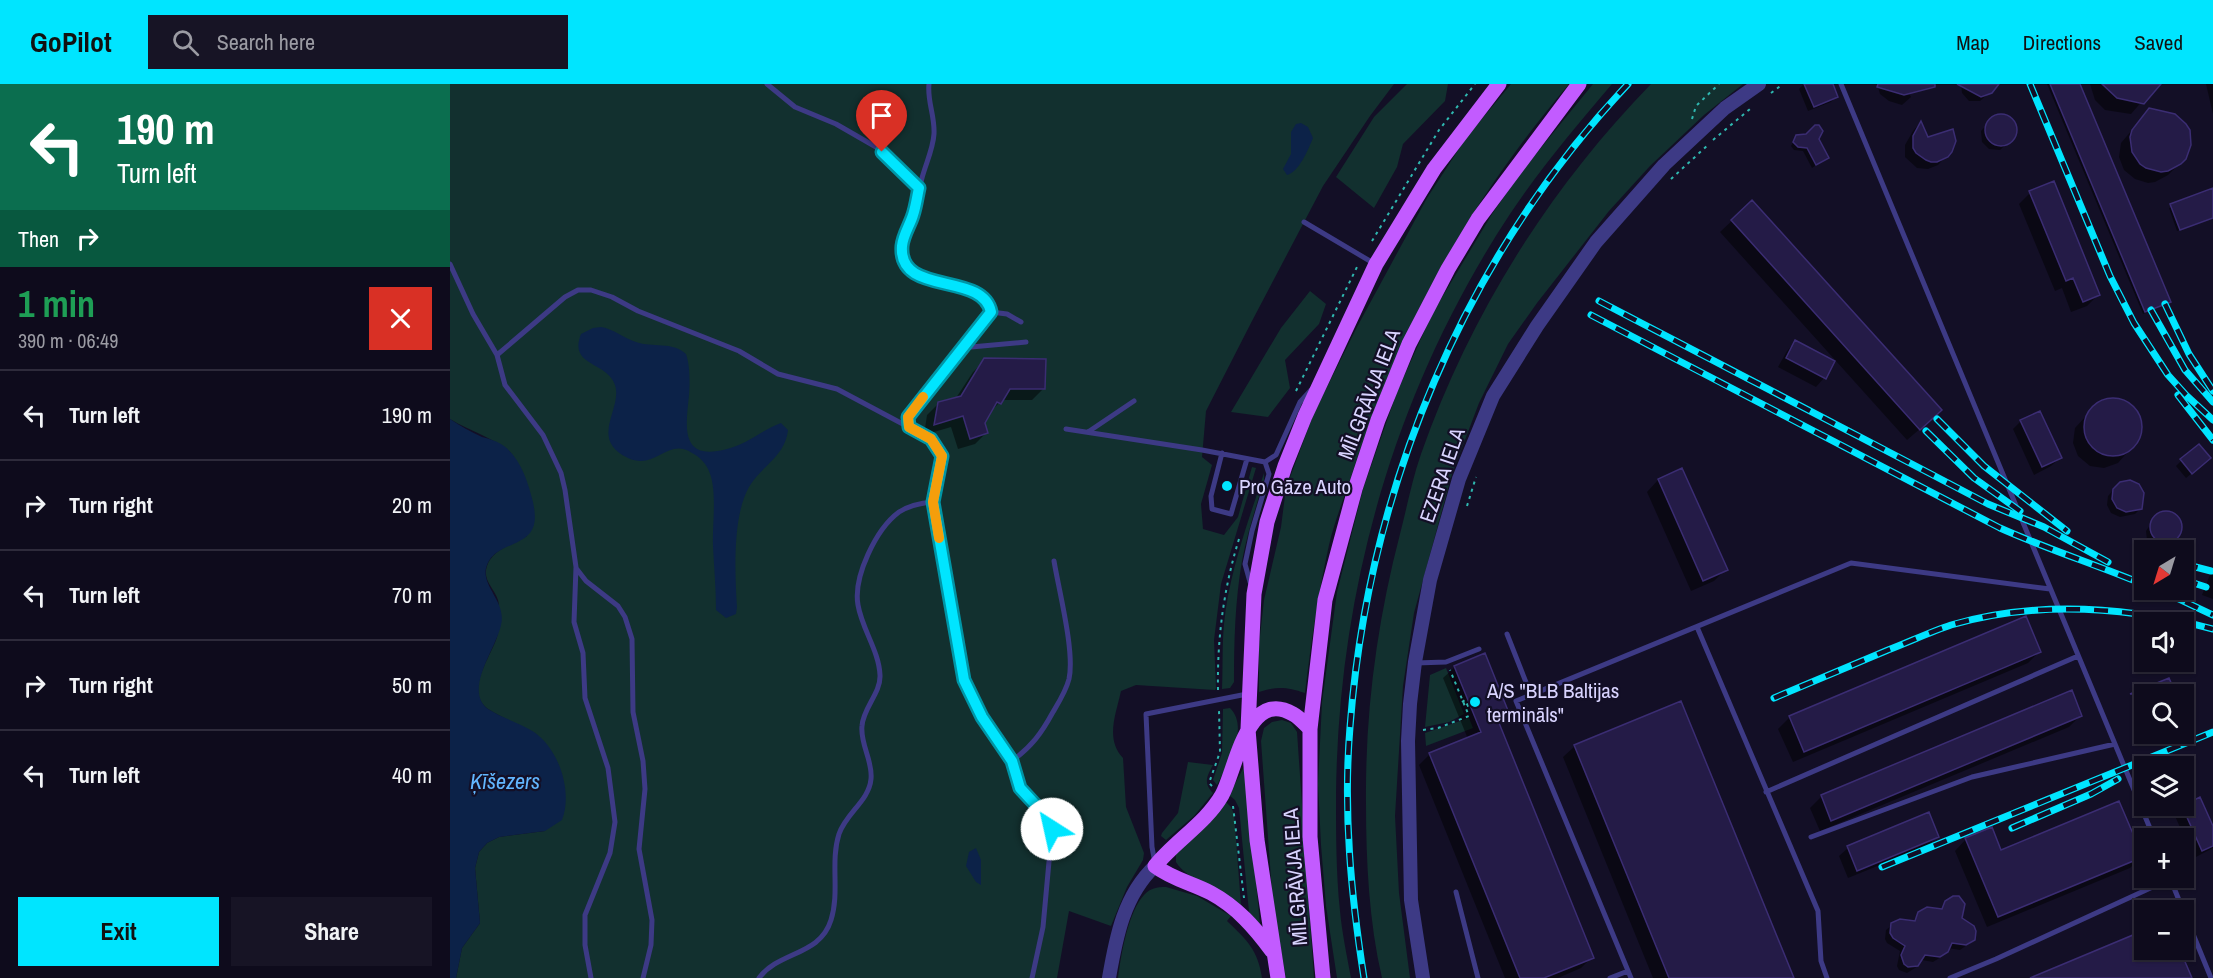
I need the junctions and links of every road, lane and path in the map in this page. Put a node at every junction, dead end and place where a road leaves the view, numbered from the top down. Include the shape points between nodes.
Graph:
1 (767, 84) edge
2 (929, 84) edge
3 (1499, 84) edge
4 (1579, 84) edge
5 (1719, 84) edge
6 (1759, 84) edge
7 (1783, 84) edge
8 (1841, 84) edge
9 (1764, 98) dead end
10 (1755, 104) dead end
11 (1695, 137) junction
12 (1666, 184) dead end
13 (919, 188) junction
14 (1304, 222) dead end
15 (450, 264) edge
16 (1376, 264) junction
17 (991, 312) junction
18 (1021, 322) dead end
19 (490, 342) junction
20 (1026, 342) dead end
21 (506, 348) junction
22 (960, 348) junction
23 (497, 355) junction
24 (1326, 372) junction
25 (1134, 402) dead end
26 (908, 417) junction
27 (899, 422) junction
28 (909, 427) junction
29 (1066, 429) dead end
30 (1088, 432) junction
31 (1222, 453) junction
32 (1247, 459) junction
33 (1265, 462) junction
34 (1479, 468) dead end
35 (935, 491) junction
36 (933, 502) junction
37 (920, 503) junction
38 (1466, 508) dead end
39 (935, 514) junction
40 (1241, 535) dead end
41 (1054, 561) dead end
42 (576, 567) junction
43 (2050, 589) junction
44 (1254, 594) junction
45 (1697, 627) junction
46 (1507, 634) dead end
47 (1479, 649) dead end
48 (2078, 656) junction
49 (1415, 662) junction
50 (1446, 662) junction
51 (1218, 688) dead end
52 (1248, 694) junction
53 (1531, 695) junction
54 (1462, 702) junction
55 (1470, 705) dead end
56 (1219, 709) dead end
57 (1248, 729) junction
58 (1310, 729) junction
59 (1423, 730) dead end
60 (2115, 744) junction
61 (1004, 750) junction
62 (1024, 752) junction
63 (1012, 761) junction
64 (1014, 771) junction
65 (1214, 789) dead end
66 (1766, 792) junction
67 (1232, 804) dead end
68 (2150, 828) edge
69 (1811, 837) dead end
70 (1155, 866) junction
71 (2149, 888) edge
72 (1456, 892) dead end
73 (1245, 902) dead end
74 (2194, 936) edge
75 (1274, 953) junction
76 (1628, 971) junction
77 (591, 978) edge
78 (644, 978) edge
79 (759, 978) edge
80 (1032, 978) edge
81 (1109, 978) edge
82 (1278, 978) edge
83 (1323, 978) edge
84 (1423, 978) edge
85 (1478, 978) edge
86 (1610, 978) edge
87 (1631, 978) edge
88 (1827, 978) edge
89 (1950, 978) edge
90 (2211, 978) edge

1 - 13 lane via 795,107 876,147
2 - 13 lane via 934,137
3 - 16 main road, MĪLGRĀVJA IELA via 1434,169
4 - 58 main road, MĪLGRĀVJA IELA via 1478,219 1408,344 1378,420 1325,600
5 - 11 path via 1696,106 1691,122
6 - 11 street, EZERA IELA via 1725,108
7 - 9 path
8 - 43 lane
10 - 12 path
11 - 49 street, EZERA IELA via 1664,165 1596,242 1493,396 1459,479 1430,580
13 - 17 lane via 902,242 905,262 922,278 973,292 988,304
14 - 16 lane
15 - 19 lane
16 - 24 main road, MĪLGRĀVJA IELA
17 - 18 lane via 1007,314
17 - 22 lane
19 - 21 lane
19 - 23 lane
20 - 22 lane
21 - 23 lane
21 - 27 lane via 565,297 578,290 591,290 739,351 771,371 830,386
22 - 26 lane
23 - 42 lane via 505,385 538,427 561,473
24 - 33 lane via 1300,402 1276,455
24 - 44 main road, MĪLGRĀVJA IELA via 1277,489
25 - 30 lane
26 - 27 lane
26 - 28 lane
27 - 28 lane
28 - 35 lane via 931,439 940,450 942,461
29 - 30 lane
30 - 31 lane
31 - 32 lane
31 - 32 lane via 1210,496 1212,509 1231,514
32 - 33 lane
33 - 44 lane via 1269,474 1245,564
34 - 38 path
35 - 36 lane
35 - 37 lane
36 - 37 lane
36 - 39 lane
37 - 39 lane
37 - 79 lane via 900,512 886,525 859,580 859,612 880,674 862,727 871,782 839,834 831,920 817,942 777,962
39 - 61 lane via 964,680
40 - 51 path via 1225,593
41 - 62 lane via 1070,677 1041,734
42 - 77 lane via 574,622 583,653 585,698 608,768 615,822 610,853 585,915
42 - 78 lane via 586,581 618,606 626,617 632,639 633,712 645,778 639,849 652,920
43 - 45 lane via 1851,563
43 - 48 lane
44 - 52 main road, MĪLGRĀVJA IELA
45 - 53 lane
45 - 66 lane
46 - 53 lane
47 - 50 lane
48 - 60 lane
48 - 66 lane
49 - 50 lane
49 - 84 street, EZERA IELA via 1408,741 1411,900
50 - 54 path
52 - 57 main road, MĪLGRĀVJA IELA
52 - 70 lane via 1146,714
53 - 76 lane via 1516,701
54 - 55 path
54 - 59 path via 1468,716
56 - 65 path via 1220,752 1209,783
57 - 58 main road via 1258,715 1276,708 1293,713
57 - 70 main road via 1221,796
57 - 75 main road, MĪLGRĀVJA IELA via 1257,840
58 - 83 main road, MĪLGRĀVJA IELA via 1310,837
60 - 68 lane
60 - 69 lane via 1972,777
61 - 62 lane
61 - 63 lane
62 - 63 lane
62 - 64 lane
63 - 64 lane
64 - 80 lane via 1020,788 1045,815 1052,829 1043,927
66 - 88 lane via 1818,911 1821,961
67 - 73 path
70 - 75 main road via 1225,902 1256,928
70 - 81 street via 1128,903 1115,941
71 - 89 lane
72 - 85 lane
74 - 90 lane
75 - 82 main road, MĪLGRĀVJA IELA
76 - 86 lane
76 - 87 lane

